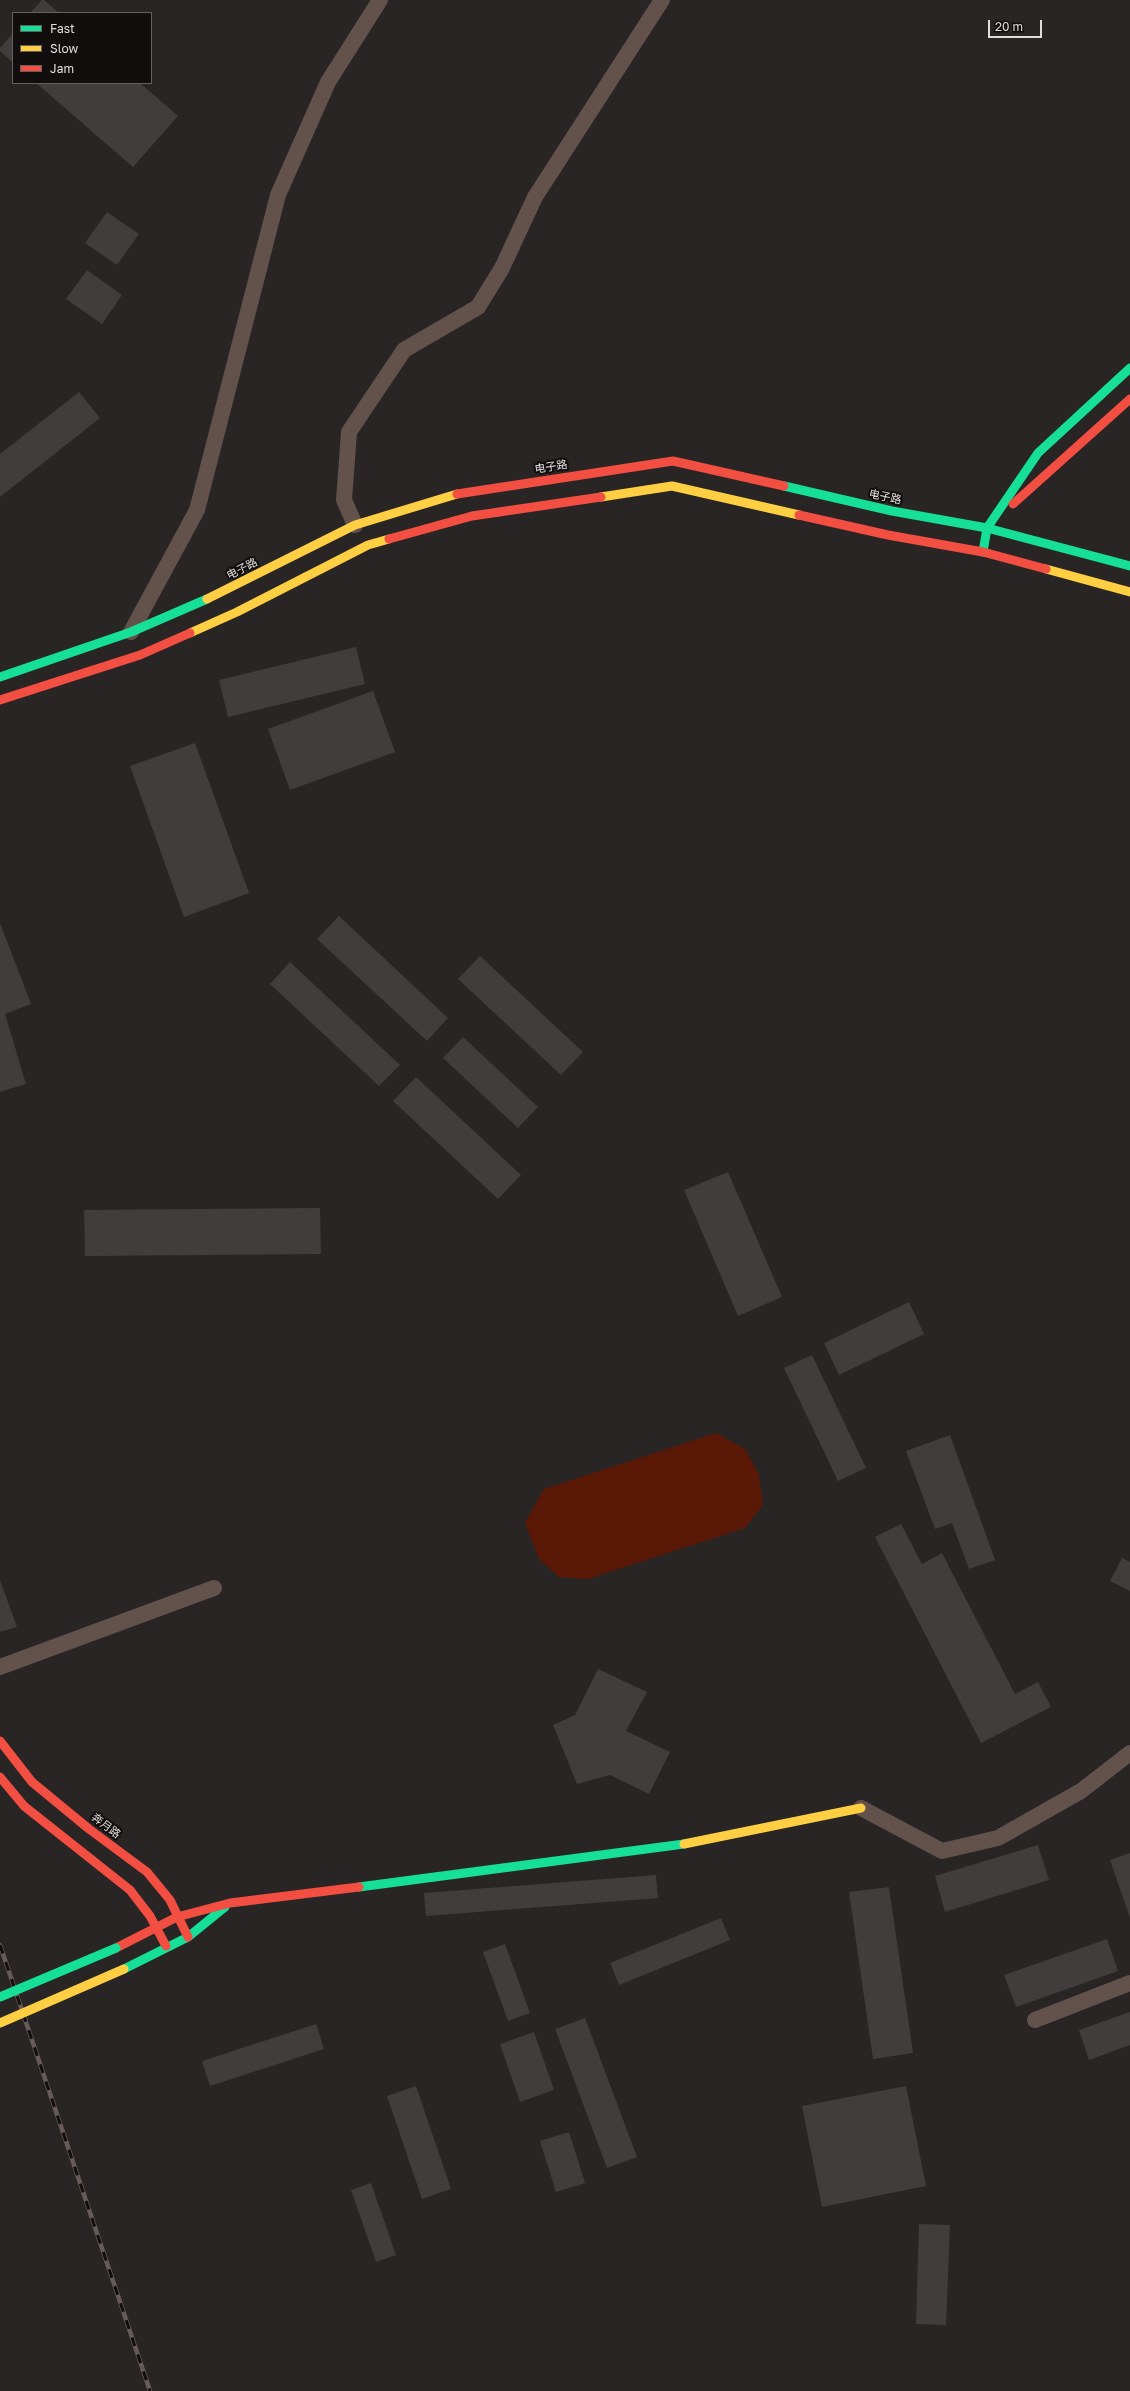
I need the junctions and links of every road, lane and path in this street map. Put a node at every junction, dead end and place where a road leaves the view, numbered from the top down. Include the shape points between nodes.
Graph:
1 (380, 0) edge
2 (662, 0) edge
3 (1130, 368) edge
4 (1130, 399) edge
5 (355, 525) junction
6 (987, 528) junction
7 (983, 552) junction
8 (1130, 566) edge
9 (1130, 592) edge
10 (131, 632) junction
11 (0, 677) edge
12 (0, 700) edge
13 (214, 1588) dead end
14 (0, 1667) edge
15 (0, 1741) edge
16 (1130, 1753) edge
17 (0, 1777) edge
18 (861, 1808) joint
19 (230, 1903) junction
20 (177, 1917) junction
21 (156, 1927) junction
22 (188, 1937) junction
23 (166, 1946) junction
24 (1130, 1983) edge
25 (0, 1997) edge
26 (1035, 2020) dead end
27 (0, 2023) edge

1 - 10 street via 328,82 278,195 197,510
2 - 5 street via 535,197 502,268 478,307 404,350 349,432 344,500
3 - 6 main road via 1038,453
4 - 6 main road
5 - 6 main road, 电子路 via 465,492 673,461 892,511
5 - 10 main road, 电子路 via 228,590
6 - 7 main road
6 - 8 main road, 电子路
7 - 9 main road
7 - 12 main road via 888,535 672,486 480,514 368,545 237,612 140,655
10 - 11 main road, 电子路
13 - 14 street
15 - 20 main road, 奔月路 via 32,1782 88,1829 147,1872 170,1900
16 - 18 street via 1081,1791 998,1838 942,1851
17 - 21 main road via 24,1806 130,1890
18 - 19 main road via 676,1846
19 - 20 main road
19 - 22 main road
20 - 21 main road
20 - 22 main road, 奔月路
21 - 23 main road
21 - 25 main road, bridge via 116,1948
22 - 23 main road
23 - 27 main road, bridge via 124,1969
24 - 26 street

